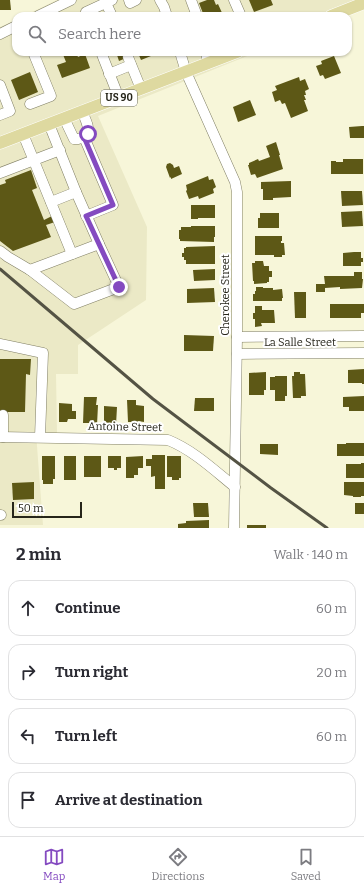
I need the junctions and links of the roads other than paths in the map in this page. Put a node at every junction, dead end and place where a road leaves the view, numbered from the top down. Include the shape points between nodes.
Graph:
1 (71, 0) edge
2 (129, 0) edge
3 (136, 0) edge
4 (191, 0) edge
5 (234, 0) edge
6 (109, 1) edge
7 (364, 3) edge
8 (46, 12) edge
9 (86, 12) edge
10 (111, 12) edge
11 (196, 12) edge
12 (239, 12) edge
13 (341, 12) edge
14 (12, 28) edge
15 (0, 34) edge
16 (35, 56) edge
17 (102, 56) edge
18 (180, 56) edge
19 (217, 56) edge
20 (207, 58) edge
21 (186, 72) junction
22 (109, 74) junction
23 (0, 85) edge
24 (141, 89) junction
25 (119, 98) junction
26 (30, 104) dead end
27 (82, 111) junction
28 (0, 115) edge
29 (64, 118) junction
30 (49, 124) junction
31 (23, 134) junction
32 (84, 137) junction
33 (0, 143) edge
34 (60, 150) junction
35 (34, 160) junction
36 (0, 173) edge
37 (76, 192) junction
38 (51, 202) junction
39 (86, 216) junction
40 (99, 244) junction
41 (0, 251) edge
42 (72, 254) junction
43 (30, 270) junction
44 (364, 336) edge
45 (237, 337) junction
46 (0, 344) edge
47 (364, 353) edge
48 (237, 354) junction
49 (3, 415) dead end
50 (2, 437) edge
51 (40, 437) junction
52 (234, 486) junction
53 (234, 528) edge

1 - 8 street
2 - 3 street via 130,3
4 - 11 street
5 - 12 street
6 - 9 street
6 - 10 street
7 - 13 main road
14 - 15 street
16 - 26 street via 51,96
17 - 22 street
18 - 21 street, Cherokee Street
19 - 20 main road, US 90
20 - 21 main road, US 90
21 - 24 main road, US 90
21 - 45 street, Cherokee Street via 235,182
22 - 24 street via 129,61
22 - 25 street
23 - 28 street via 10,111
24 - 25 main road, US 90
25 - 27 main road, US 90
27 - 29 main road, US 90
27 - 32 street via 89,131
29 - 30 main road, US 90
29 - 32 street via 74,138
30 - 31 main road, US 90
30 - 34 street
31 - 33 main road, US 90
31 - 35 street
32 - 39 street via 113,205
34 - 35 street
34 - 37 street
35 - 36 street
35 - 38 street
37 - 38 street
37 - 39 street
38 - 42 street
39 - 40 street
40 - 42 street
40 - 43 street via 119,287 74,304
41 - 43 street
42 - 43 street
44 - 45 street, La Salle Street
45 - 48 street, Cherokee Street
46 - 51 street via 43,353
47 - 48 street, La Salle Street
48 - 52 street, Cherokee Street
49 - 50 street
50 - 51 street, Antoine Street
51 - 52 street, Antoine Street via 168,440 190,451
52 - 53 street, Cherokee Street

